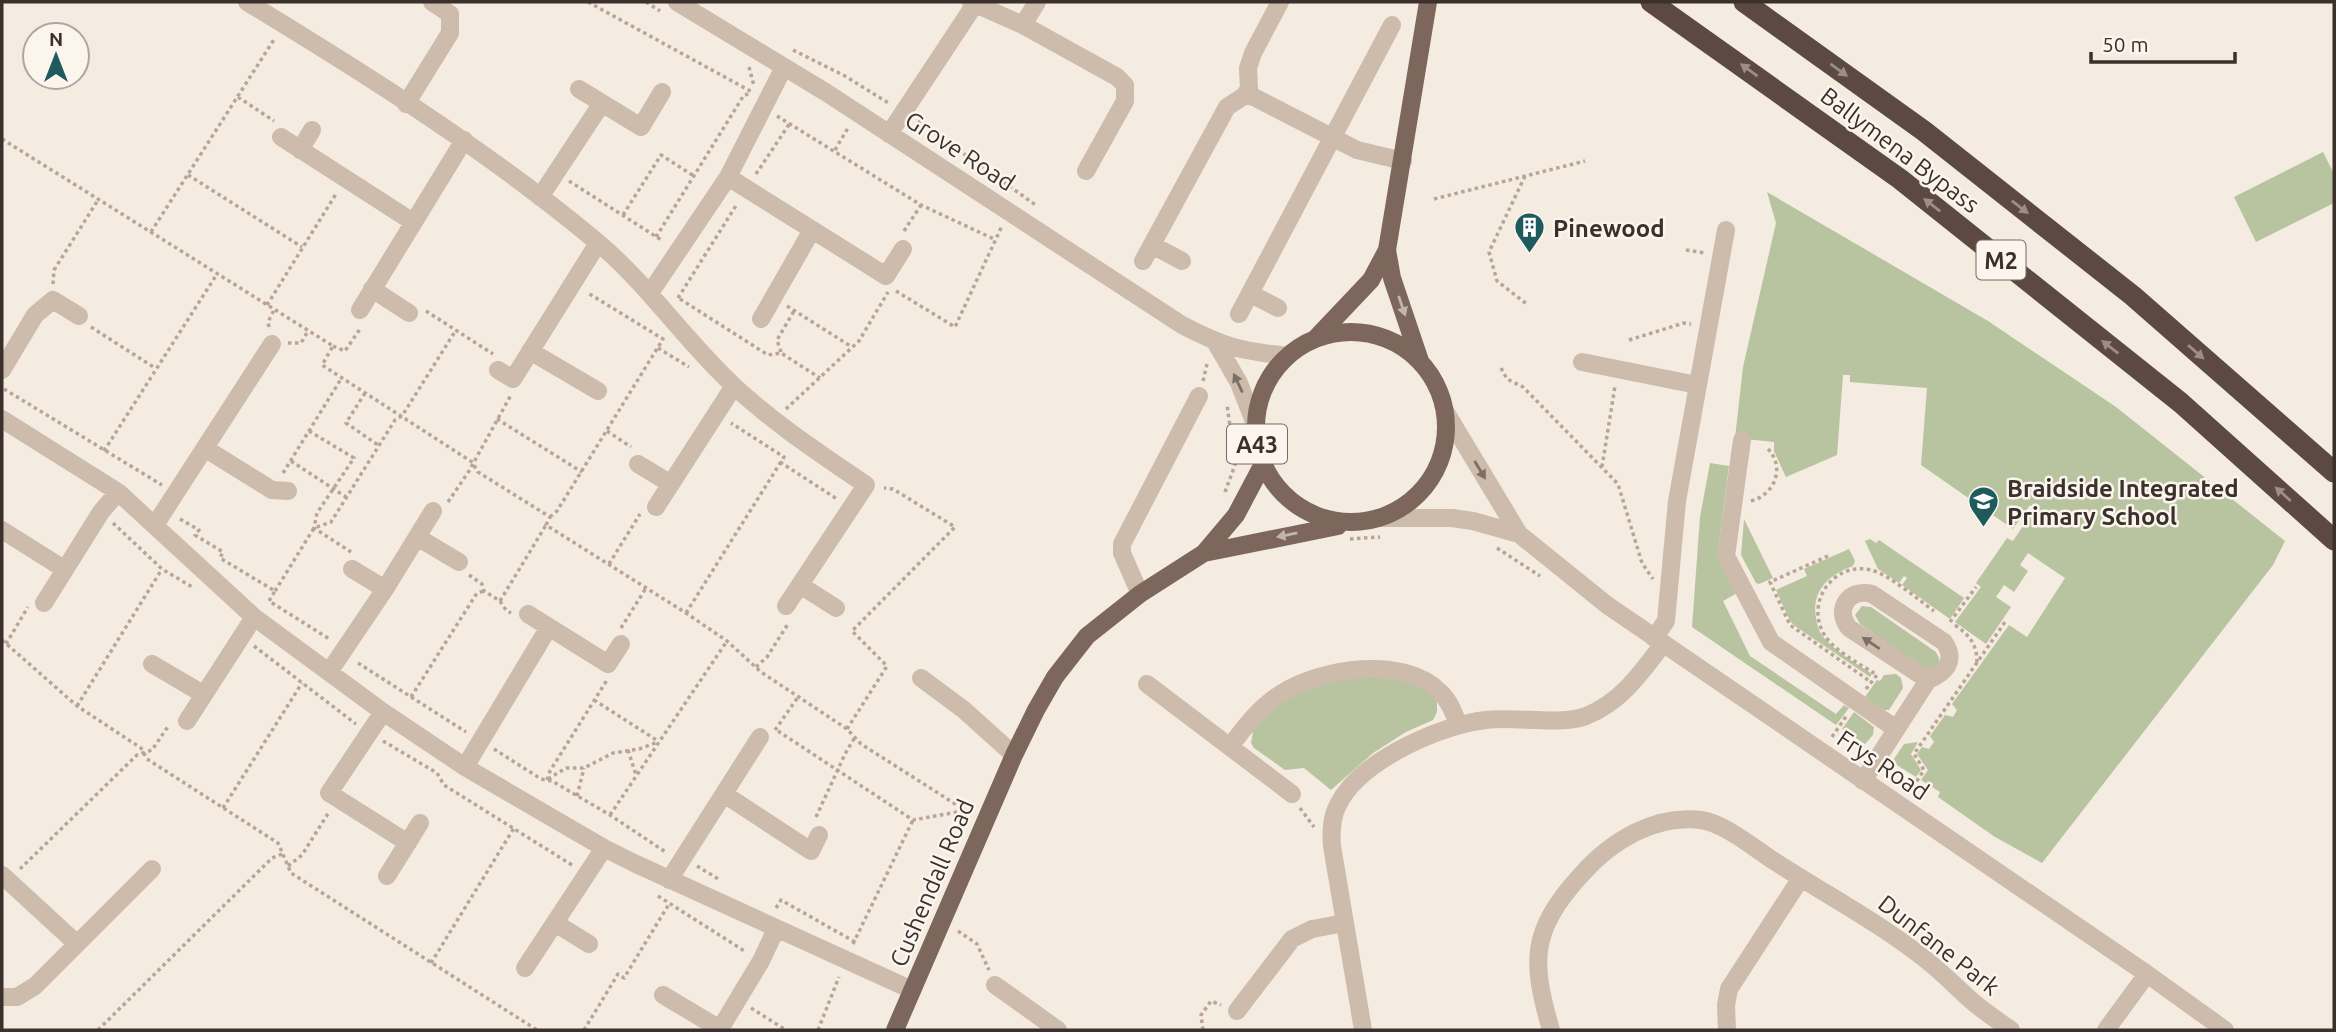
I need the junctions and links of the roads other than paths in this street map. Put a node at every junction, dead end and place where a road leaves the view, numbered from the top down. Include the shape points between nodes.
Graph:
1 (247, 2) edge
2 (432, 2) edge
3 (1037, 2) edge
4 (1280, 2) edge
5 (1428, 2) edge
6 (1651, 2) edge
7 (1744, 2) edge
8 (973, 3) edge
9 (673, 9) edge
10 (1023, 25) junction
11 (1392, 25) dead end
12 (784, 67) junction
13 (579, 89) dead end
14 (662, 92) dead end
15 (1246, 93) junction
16 (602, 103) junction
17 (406, 104) junction
18 (312, 130) dead end
19 (890, 134) junction
20 (281, 137) road end
21 (464, 140) junction
22 (1333, 140) junction
23 (300, 150) junction
24 (1403, 161) junction
25 (1086, 171) dead end
26 (728, 177) junction
27 (540, 197) junction
28 (413, 222) junction
29 (812, 230) junction
30 (1726, 230) dead end
31 (598, 243) junction
32 (903, 249) road end
33 (1387, 250) junction
34 (1182, 261) dead end
35 (372, 289) junction
36 (650, 293) junction
37 (1251, 293) junction
38 (1278, 308) dead end
39 (360, 310) road end
40 (409, 313) road end
41 (1239, 314) dead end
42 (79, 316) road end
43 (761, 318) dead end
44 (1316, 338) junction
45 (1216, 343) junction
46 (272, 344) road end
47 (530, 351) junction
48 (1287, 356) junction
49 (1420, 361) junction
50 (1583, 362) dead end
51 (2, 370) edge
52 (506, 374) road end
53 (1697, 385) junction
54 (734, 386) junction
55 (598, 391) dead end
56 (1199, 396) dead end
57 (1445, 411) junction
58 (2, 419) edge
59 (1255, 424) junction
60 (1742, 440) dead end
61 (206, 449) junction
62 (638, 464) road end
63 (1262, 464) junction
64 (2334, 472) edge
65 (671, 484) junction
66 (280, 491) road end
67 (118, 492) junction
68 (656, 507) road end
69 (433, 511) road end
70 (160, 517) junction
71 (1381, 518) junction
72 (1354, 523) junction
73 (2, 530) edge
74 (1519, 534) junction
75 (417, 537) junction
76 (2334, 540) edge
77 (1204, 553) junction
78 (460, 562) road end
79 (64, 569) junction
80 (352, 569) road end
81 (800, 585) junction
82 (385, 589) junction
83 (1140, 594) junction
84 (44, 603) road end
85 (786, 606) road end
86 (836, 608) dead end
87 (527, 614) road end
88 (254, 617) junction
89 (549, 627) junction
90 (1658, 641) junction
91 (621, 644) road end
92 (152, 664) dead end
93 (329, 672) junction
94 (921, 678) dead end
95 (1928, 680) junction
96 (1147, 684) dead end
97 (203, 694) junction
98 (383, 712) junction
99 (187, 721) road end
100 (1458, 724) junction
101 (1896, 729) junction
102 (768, 733) road end
103 (1230, 747) junction
104 (1014, 755) junction
105 (465, 767) junction
106 (1863, 781) junction
107 (724, 794) junction
108 (1292, 794) road end
109 (420, 823) dead end
110 (819, 835) road end
111 (408, 843) junction
112 (604, 848) junction
113 (152, 869) dead end
114 (387, 876) dead end
115 (5, 878) edge
116 (1801, 878) junction
117 (669, 880) junction
118 (775, 922) junction
119 (555, 923) junction
120 (1345, 923) junction
121 (76, 943) junction
122 (589, 944) dead end
123 (525, 968) dead end
124 (2147, 974) junction
125 (995, 985) road end
126 (912, 990) junction
127 (663, 995) dead end
128 (2, 997) edge
129 (1237, 1010) dead end
130 (895, 1030) edge
131 (1058, 1030) edge
132 (1363, 1030) edge
133 (1551, 1030) edge
134 (1727, 1030) edge
135 (2011, 1030) edge
136 (2106, 1030) edge
137 (2225, 1030) edge

1 - 17 street
2 - 17 street via 450,14 450,33
3 - 10 street
4 - 15 street via 1252,53
5 - 24 main road, A43
76 -> 6 highway, Ballymena Bypass / M2 via 2181,403 1900,179
7 -> 64 highway, Ballymena Bypass / M2 via 1924,131 2133,296
8 - 10 street
8 - 19 street
9 - 12 street, Grove Road
10 - 25 street via 1125,85 1125,101
11 - 22 street
12 - 19 street, Grove Road
12 - 26 street via 760,97
13 - 16 street
14 - 16 street via 641,127
15 - 22 street
15 - 34 street via 1227,107 1148,253
16 - 27 street
17 - 21 street
18 - 23 street
19 - 45 street, Grove Road
20 - 23 street
21 - 27 street
21 - 28 street
22 - 24 street
22 - 37 street
23 - 28 street
24 - 33 main road, A43
26 - 29 street
26 - 36 street
27 - 31 street
28 - 35 street
29 - 32 street via 886,276
29 - 43 street
30 - 53 street
31 - 36 street
31 - 47 street
33 - 44 main road, A43 via 1371,280
33 -> 49 main road, A43
35 - 39 street
35 - 40 street
36 - 54 street
37 - 38 street
37 - 41 street
42 - 51 street via 53,300 35,315
44 - 48 main road, A43
44 - 49 main road, A43 via 1343,332 1371,334 1398,344
45 - 48 street, Grove Road
59 -> 45 street
46 - 61 street
47 - 52 street
47 - 55 street
48 - 59 main road, A43 via 1270,375
49 - 57 main road, A43 via 1436,384
50 - 53 street
53 - 90 street via 1677,501 1666,621
54 - 65 street
54 - 81 street via 866,485
56 - 83 street via 1122,544
57 - 71 main road, A43 via 1446,438 1439,464 1425,488 1405,506
57 -> 74 street, Frys Road
58 - 67 street
59 - 63 main road, A43
60 - 101 street via 1726,556 1771,642
61 - 66 street
61 - 70 street
62 - 65 street
63 - 72 main road, A43 via 1278,489 1299,508 1325,520
63 - 77 main road, Cushendall Road / A43 via 1236,514
65 - 68 street
67 - 70 street
67 - 79 street
69 - 75 street
70 - 88 street
71 - 72 main road, A43
71 - 74 street, Frys Road via 1452,518
72 -> 77 main road, Cushendall Road / A43
73 - 79 street
74 - 90 street, Frys Road
75 - 78 street
75 - 82 street
77 - 83 main road, Cushendall Road / A43
79 - 84 street
80 - 82 street
81 - 85 street
81 - 86 street
82 - 93 street
83 - 104 main road, Cushendall Road / A43 via 1087,635 1055,677
87 - 89 street
88 - 93 street
88 - 97 street
89 - 91 street via 608,664
89 - 105 street
90 - 100 street via 1632,684 1585,716
90 - 106 street, Frys Road
92 - 97 street
93 - 98 street
94 - 104 street
95 -> 95 street via 1849,628 1842,610 1848,598 1860,592 1872,594 1944,642 1950,655 1947,669
95 - 101 street
96 - 103 street
97 - 99 street
98 - 105 street
98 - 111 street via 329,793
100 - 103 street via 1447,699 1424,681 1395,670 1358,670 1295,685 1254,715
100 - 120 street via 1415,740 1342,797 1332,826 1332,846
101 - 106 street
102 - 107 street
103 - 108 street
104 - 126 main road, Cushendall Road / A43
105 - 112 street
106 - 124 street, Frys Road
107 - 110 street via 811,851
107 - 117 street
109 - 111 street
111 - 114 street
112 - 117 street
112 - 119 street
113 - 121 street
115 - 121 street
116 - 133 street, Dunfane Park via 1714,822 1667,820 1626,838 1578,878 1543,932 1537,971
116 - 134 street via 1729,989
116 - 135 street, Dunfane Park via 1927,960
117 - 118 street
118 - 126 street via 845,961
118 - 127 street via 761,961 720,1029
119 - 122 street
119 - 123 street
120 - 129 street via 1312,929 1292,939
120 - 132 street
121 - 128 street via 35,986 17,997
124 - 136 street
124 - 137 street, Frys Road
125 - 131 street
126 - 130 main road, Cushendall Road / A43

